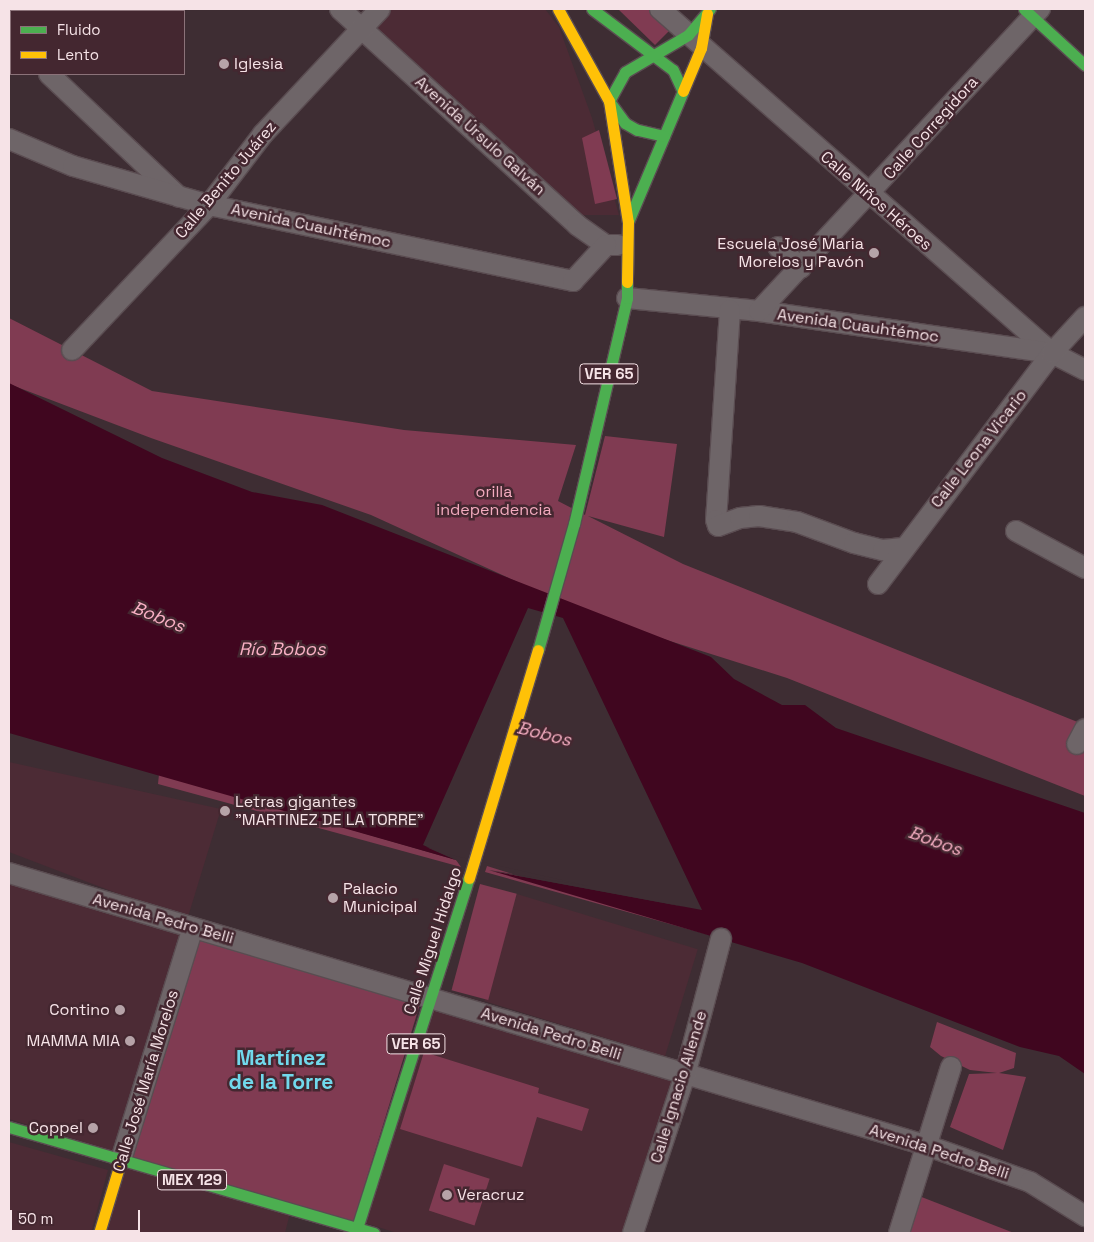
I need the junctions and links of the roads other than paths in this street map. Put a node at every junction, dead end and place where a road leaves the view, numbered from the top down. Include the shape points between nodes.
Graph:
1 (340, 9) edge
2 (380, 9) edge
3 (558, 9) edge
4 (592, 9) edge
5 (660, 9) edge
6 (709, 11) edge
7 (1032, 11) edge
8 (362, 28) junction
9 (695, 42) junction
10 (655, 58) junction
11 (1085, 65) edge
12 (50, 75) edge
13 (683, 91) junction
14 (609, 101) junction
15 (664, 136) junction
16 (9, 139) edge
17 (870, 195) junction
18 (178, 197) junction
19 (209, 205) junction
20 (628, 222) junction
21 (606, 245) junction
22 (628, 245) junction
23 (778, 247) dead end
24 (801, 268) junction
25 (627, 298) junction
26 (730, 310) junction
27 (760, 312) junction
28 (1085, 317) edge
29 (72, 350) dead end
30 (1052, 353) junction
31 (1085, 370) edge
32 (1016, 531) dead end
33 (903, 548) junction
34 (1085, 568) edge
35 (878, 584) dead end
36 (9, 873) edge
37 (193, 928) junction
38 (721, 939) dead end
39 (431, 997) junction
40 (951, 1067) dead end
41 (685, 1075) junction
42 (9, 1127) edge
43 (928, 1146) junction
44 (121, 1160) junction
45 (1085, 1216) edge
46 (357, 1231) edge
47 (99, 1233) edge
48 (374, 1233) edge
49 (633, 1233) edge
50 (899, 1233) edge

1 - 8 street, Avenida Úrsulo Galván
2 - 8 street, Calle Benito Juárez
3 - 14 main road, VER 65
4 - 10 main road
5 - 9 street, Calle Niños Héroes
6 - 9 main road
6 - 9 main road
7 - 11 main road
7 - 17 street, Calle Corregidora
8 - 19 street, Calle Benito Juárez via 263,134
8 - 21 street, Avenida Úrsulo Galván via 577,225
9 - 10 main road
9 - 13 main road
9 - 17 street, Calle Niños Héroes
10 - 13 main road via 673,70
10 - 14 main road via 625,72
12 - 18 street
13 - 15 main road
14 - 15 main road via 625,123 644,133
14 - 20 main road, VER 65
15 - 20 main road
16 - 18 street, Avenida Cuauhtémoc via 73,166
17 - 24 street, Calle Corregidora
17 - 30 street, Calle Niños Héroes
18 - 19 street, Avenida Cuauhtémoc
19 - 21 street, Avenida Cuauhtémoc via 573,281
19 - 29 street, Calle Benito Juárez
20 - 22 main road, VER 65
21 - 22 street
22 - 25 main road, VER 65
23 - 24 street
24 - 27 street, Calle Corregidora
25 - 26 street, Avenida Cuauhtémoc
25 - 39 main road, Calle Miguel Hidalgo / VER 65 via 574,524 477,860
26 - 27 street, Avenida Cuauhtémoc
26 - 33 street via 718,526 740,518 759,516 797,522 854,544 883,550
27 - 30 street, Avenida Cuauhtémoc
28 - 30 street, Calle Leona Vicario
30 - 31 street, Avenida Cuauhtémoc
30 - 33 street, Calle Leona Vicario
32 - 34 street
33 - 35 street, Calle Leona Vicario
36 - 37 street, Avenida Pedro Belli
37 - 39 street, Avenida Pedro Belli
37 - 44 street, Calle José María Morelos
38 - 41 street, Calle Ignacio Allende
39 - 41 street, Avenida Pedro Belli
39 - 46 main road, Calle Miguel Hidalgo / VER 65
40 - 43 street
41 - 43 street, Avenida Pedro Belli
41 - 49 street, Calle Ignacio Allende
42 - 44 main road, MEX 129
43 - 45 street, Avenida Pedro Belli via 1030,1182
43 - 50 street
44 - 46 main road, MEX 129
44 - 47 main road, Calle José María Morelos
46 - 48 main road, MEX 129

